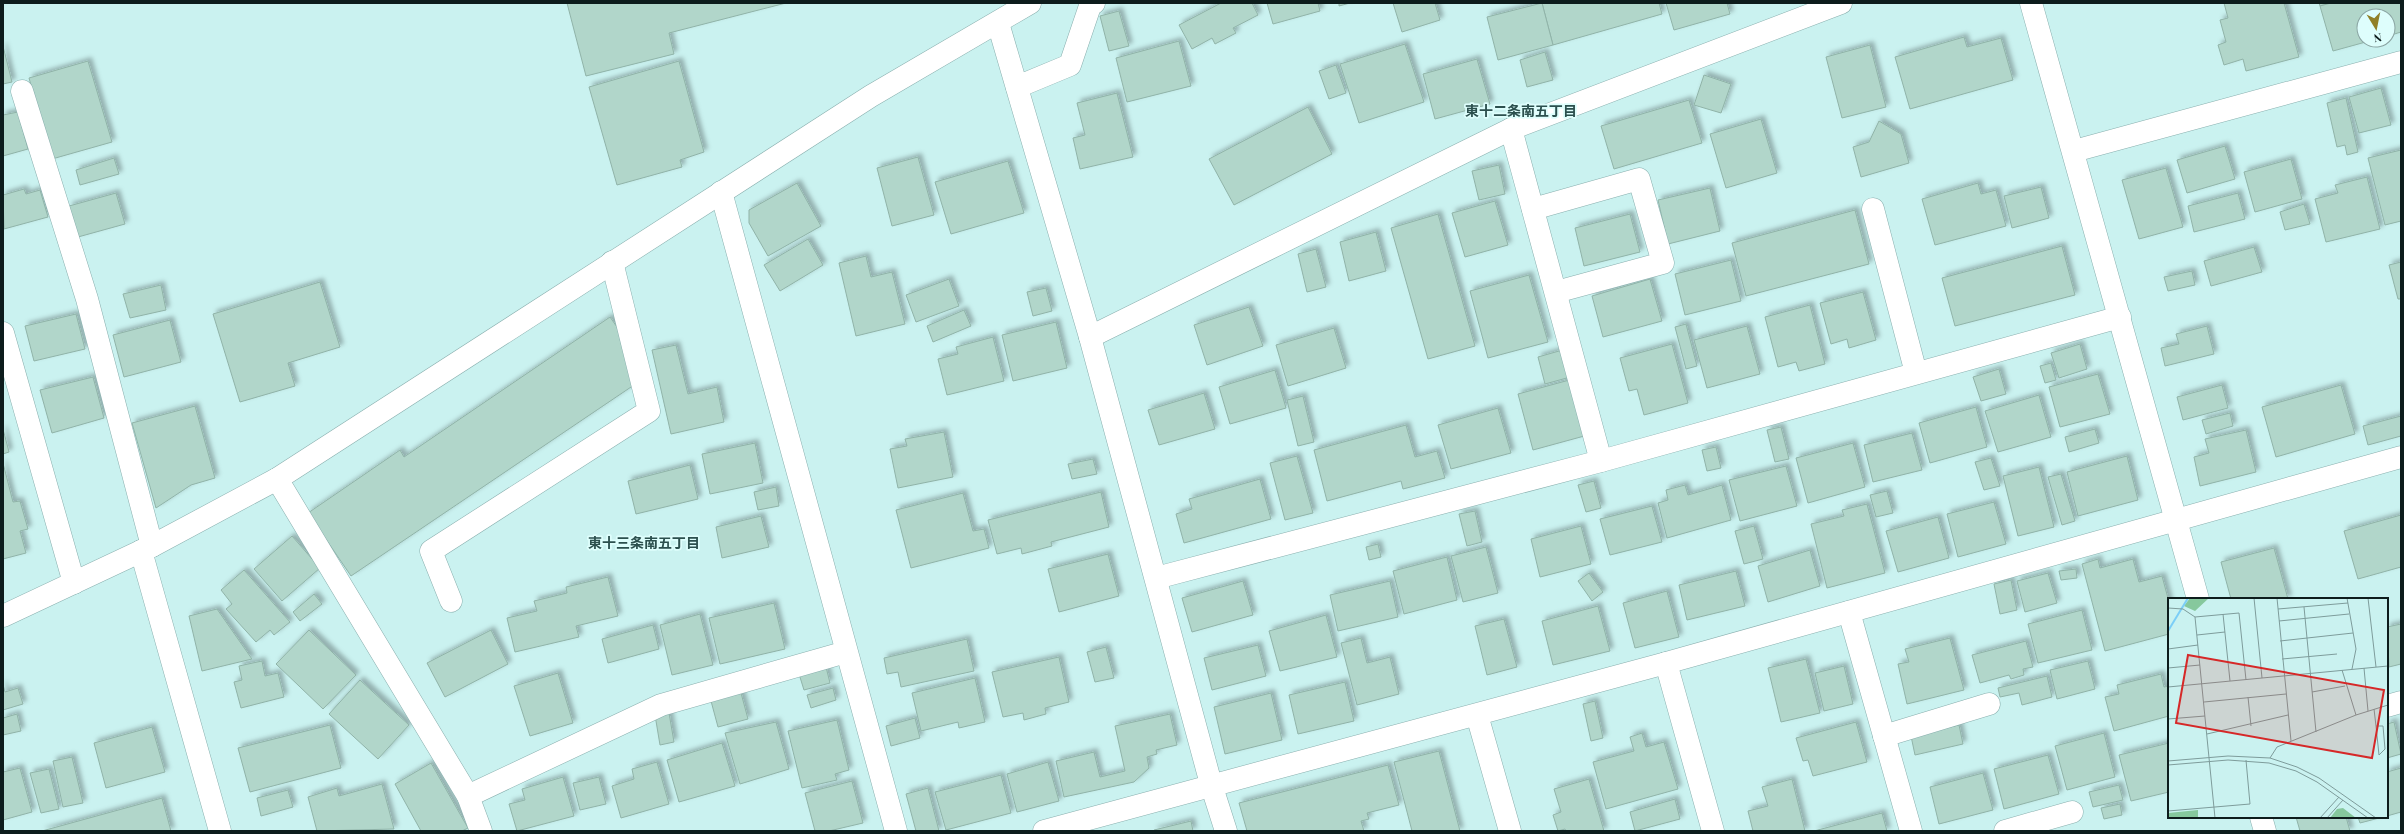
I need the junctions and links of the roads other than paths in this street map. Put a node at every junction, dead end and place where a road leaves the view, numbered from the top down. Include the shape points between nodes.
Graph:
1 (1030, 3) edge
2 (1094, 3) edge
3 (1841, 3) edge
4 (2031, 3) edge
5 (998, 23) junction
6 (2401, 62) edge
7 (1017, 88) junction
8 (22, 91) dead end
9 (1511, 129) junction
10 (2074, 151) junction
11 (721, 192) junction
12 (1533, 209) junction
13 (1873, 209) dead end
14 (612, 262) junction
15 (1556, 292) junction
16 (2120, 317) junction
17 (3, 333) edge
18 (1090, 337) junction
19 (1916, 373) junction
20 (10, 385) edge
21 (2401, 457) edge
22 (1601, 461) junction
23 (277, 479) junction
24 (2175, 519) junction
25 (146, 549) junction
26 (1156, 578) junction
27 (74, 583) junction
28 (2198, 598) edge
29 (451, 601) dead end
30 (1849, 612) junction
31 (3, 616) edge
32 (846, 652) junction
33 (1666, 663) junction
34 (2401, 702) edge
35 (1989, 704) dead end
36 (2388, 706) edge
37 (1477, 715) junction
38 (1884, 736) junction
39 (1211, 784) junction
40 (468, 796) junction
41 (2072, 812) dead end
42 (2261, 818) edge
43 (220, 831) edge
44 (481, 831) edge
45 (896, 831) edge
46 (1044, 831) edge
47 (1226, 831) edge
48 (1510, 831) edge
49 (1713, 831) edge
50 (1911, 831) edge
51 (2005, 831) edge
52 (2265, 831) edge

1 - 5 street
2 - 7 street via 1090,6 1070,65
3 - 9 street
4 - 10 street
5 - 7 street
5 - 11 street via 871,96
6 - 10 street
7 - 18 street
8 - 25 street via 87,300
9 - 12 street
9 - 18 street
10 - 16 street
11 - 14 street
11 - 32 street
12 - 15 street
12 - 15 street via 1639,179 1663,263
13 - 19 street
14 - 23 street
14 - 29 street via 649,411 431,551
15 - 22 street
16 - 19 street
16 - 24 street
17 - 20 street
18 - 26 street
19 - 22 street
20 - 27 street
21 - 24 street
22 - 26 street
23 - 25 street
23 - 40 street
24 - 28 street
24 - 30 street
25 - 27 street
25 - 43 street
26 - 39 street
27 - 31 street
30 - 33 street
30 - 38 street
32 - 40 street via 661,705
32 - 45 street
33 - 37 street
33 - 49 street
34 - 36 street
35 - 38 street
37 - 39 street
37 - 48 street
38 - 50 street
39 - 46 street
39 - 47 street
40 - 44 street
41 - 51 street
42 - 52 street

